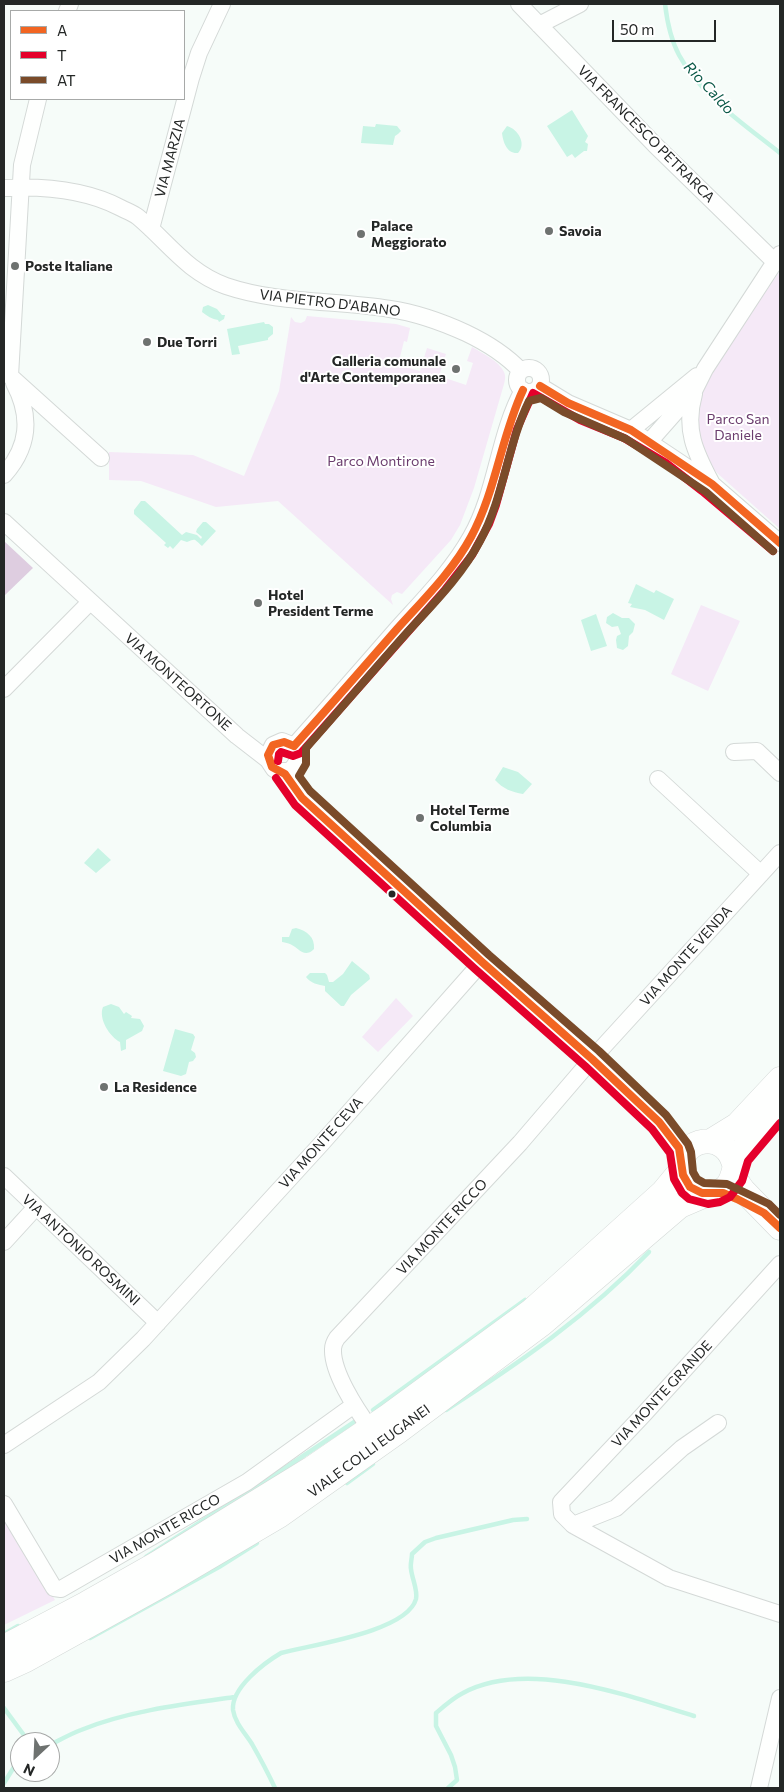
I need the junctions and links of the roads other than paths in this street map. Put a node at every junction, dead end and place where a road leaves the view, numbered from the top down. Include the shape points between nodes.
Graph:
1 (222, 4) edge
2 (519, 4) edge
3 (580, 4) edge
4 (539, 25) junction
5 (38, 100) edge
6 (21, 187) junction
7 (4, 188) edge
8 (151, 229) junction
9 (778, 258) edge
10 (705, 369) junction
11 (521, 371) junction
12 (7, 375) edge
13 (540, 386) junction
14 (523, 390) junction
15 (694, 391) junction
16 (630, 430) junction
17 (649, 442) junction
18 (101, 458) dead end
19 (4, 475) edge
20 (712, 484) junction
21 (4, 522) edge
22 (780, 543) edge
23 (90, 602) junction
24 (4, 689) edge
25 (294, 746) junction
26 (734, 752) dead end
27 (268, 760) junction
28 (284, 772) junction
29 (780, 773) edge
30 (658, 779) dead end
31 (780, 852) edge
32 (761, 874) junction
33 (482, 962) junction
34 (592, 1059) junction
35 (780, 1079) edge
36 (780, 1109) edge
37 (659, 1122) junction
38 (706, 1142) junction
39 (682, 1165) junction
40 (4, 1176) edge
41 (723, 1183) junction
42 (36, 1207) junction
43 (772, 1221) edge
44 (4, 1242) edge
45 (780, 1264) edge
46 (158, 1322) junction
47 (354, 1405) junction
48 (718, 1423) dead end
49 (370, 1428) junction
50 (4, 1445) edge
51 (4, 1504) edge
52 (573, 1525) junction
53 (780, 1614) edge
54 (4, 1647) edge
55 (4, 1670) edge
56 (780, 1698) edge
57 (759, 1788) edge

1 - 8 street, VIA MARZIA via 194,70
2 - 4 street, VIA FRANCESCO PETRARCA
3 - 4 street
4 - 9 street, VIA FRANCESCO PETRARCA via 655,145
5 - 6 street via 25,149
6 - 7 street, VIA PIETRO D'ABANO
6 - 8 street, VIA PIETRO D'ABANO via 85,193 136,215
6 - 12 street
8 - 11 street, VIA PIETRO D'ABANO via 184,261 226,286 287,300 390,309 423,316 486,342
9 - 10 street
10 - 15 street
10 - 16 street
11 - 13 street via 528,368 537,371
11 - 14 street via 517,381
12 - 18 street
12 - 19 street via 24,406 26,418 18,457
13 - 14 street via 530,392
13 - 16 street via 568,403
14 - 25 street via 510,419 480,517 464,549
15 - 17 street
15 - 20 street via 690,410 692,442
16 - 17 street
17 - 20 street
20 - 22 street
21 - 23 street, VIA MONTEORTONE
23 - 24 street
23 - 27 street, VIA MONTEORTONE via 237,736
25 - 27 street via 288,742 277,743 269,750
25 - 28 street via 298,754 296,764
26 - 29 street via 757,751
27 - 28 street, VIA MONTEORTONE via 274,769
28 - 33 street, VIA MONTEORTONE via 302,798
30 - 32 street
31 - 32 street, VIA MONTE VENDA
32 - 34 street, VIA MONTE VENDA
33 - 34 street, VIA MONTEORTONE
33 - 46 street, VIA MONTE CEVA via 322,1144
34 - 37 street, VIA MONTEORTONE
34 - 47 street, VIA MONTE RICCO via 520,1143 337,1338 332,1347 335,1364
35 - 38 main road, VIALE COLLI EUGANEI via 737,1125
36 - 41 main road via 738,1156
37 - 38 street via 684,1137
37 - 39 street via 679,1148
38 - 39 main road, VIALE COLLI EUGANEI via 689,1149
38 - 41 main road via 718,1143 730,1153
39 - 41 main road via 683,1175 695,1191
39 - 49 main road, VIALE COLLI EUGANEI via 662,1192 531,1311
40 - 42 street, VIA ANTONIO ROSMINI
41 - 43 main road via 737,1198
41 - 55 main road, VIALE COLLI EUGANEI via 680,1206 542,1324 400,1431 279,1516 167,1582
42 - 44 street
42 - 46 street, VIA ANTONIO ROSMINI
45 - 52 street, VIA MONTE GRANDE via 561,1502 562,1514
46 - 50 street, VIA MONTE CEVA via 99,1382
47 - 49 street, VIA MONTE RICCO
47 - 51 street, VIA MONTE RICCO via 247,1482 61,1589 54,1588
48 - 52 street via 682,1448 616,1508
49 - 54 main road, VIALE COLLI EUGANEI via 156,1564
52 - 53 street via 669,1578
56 - 57 street

